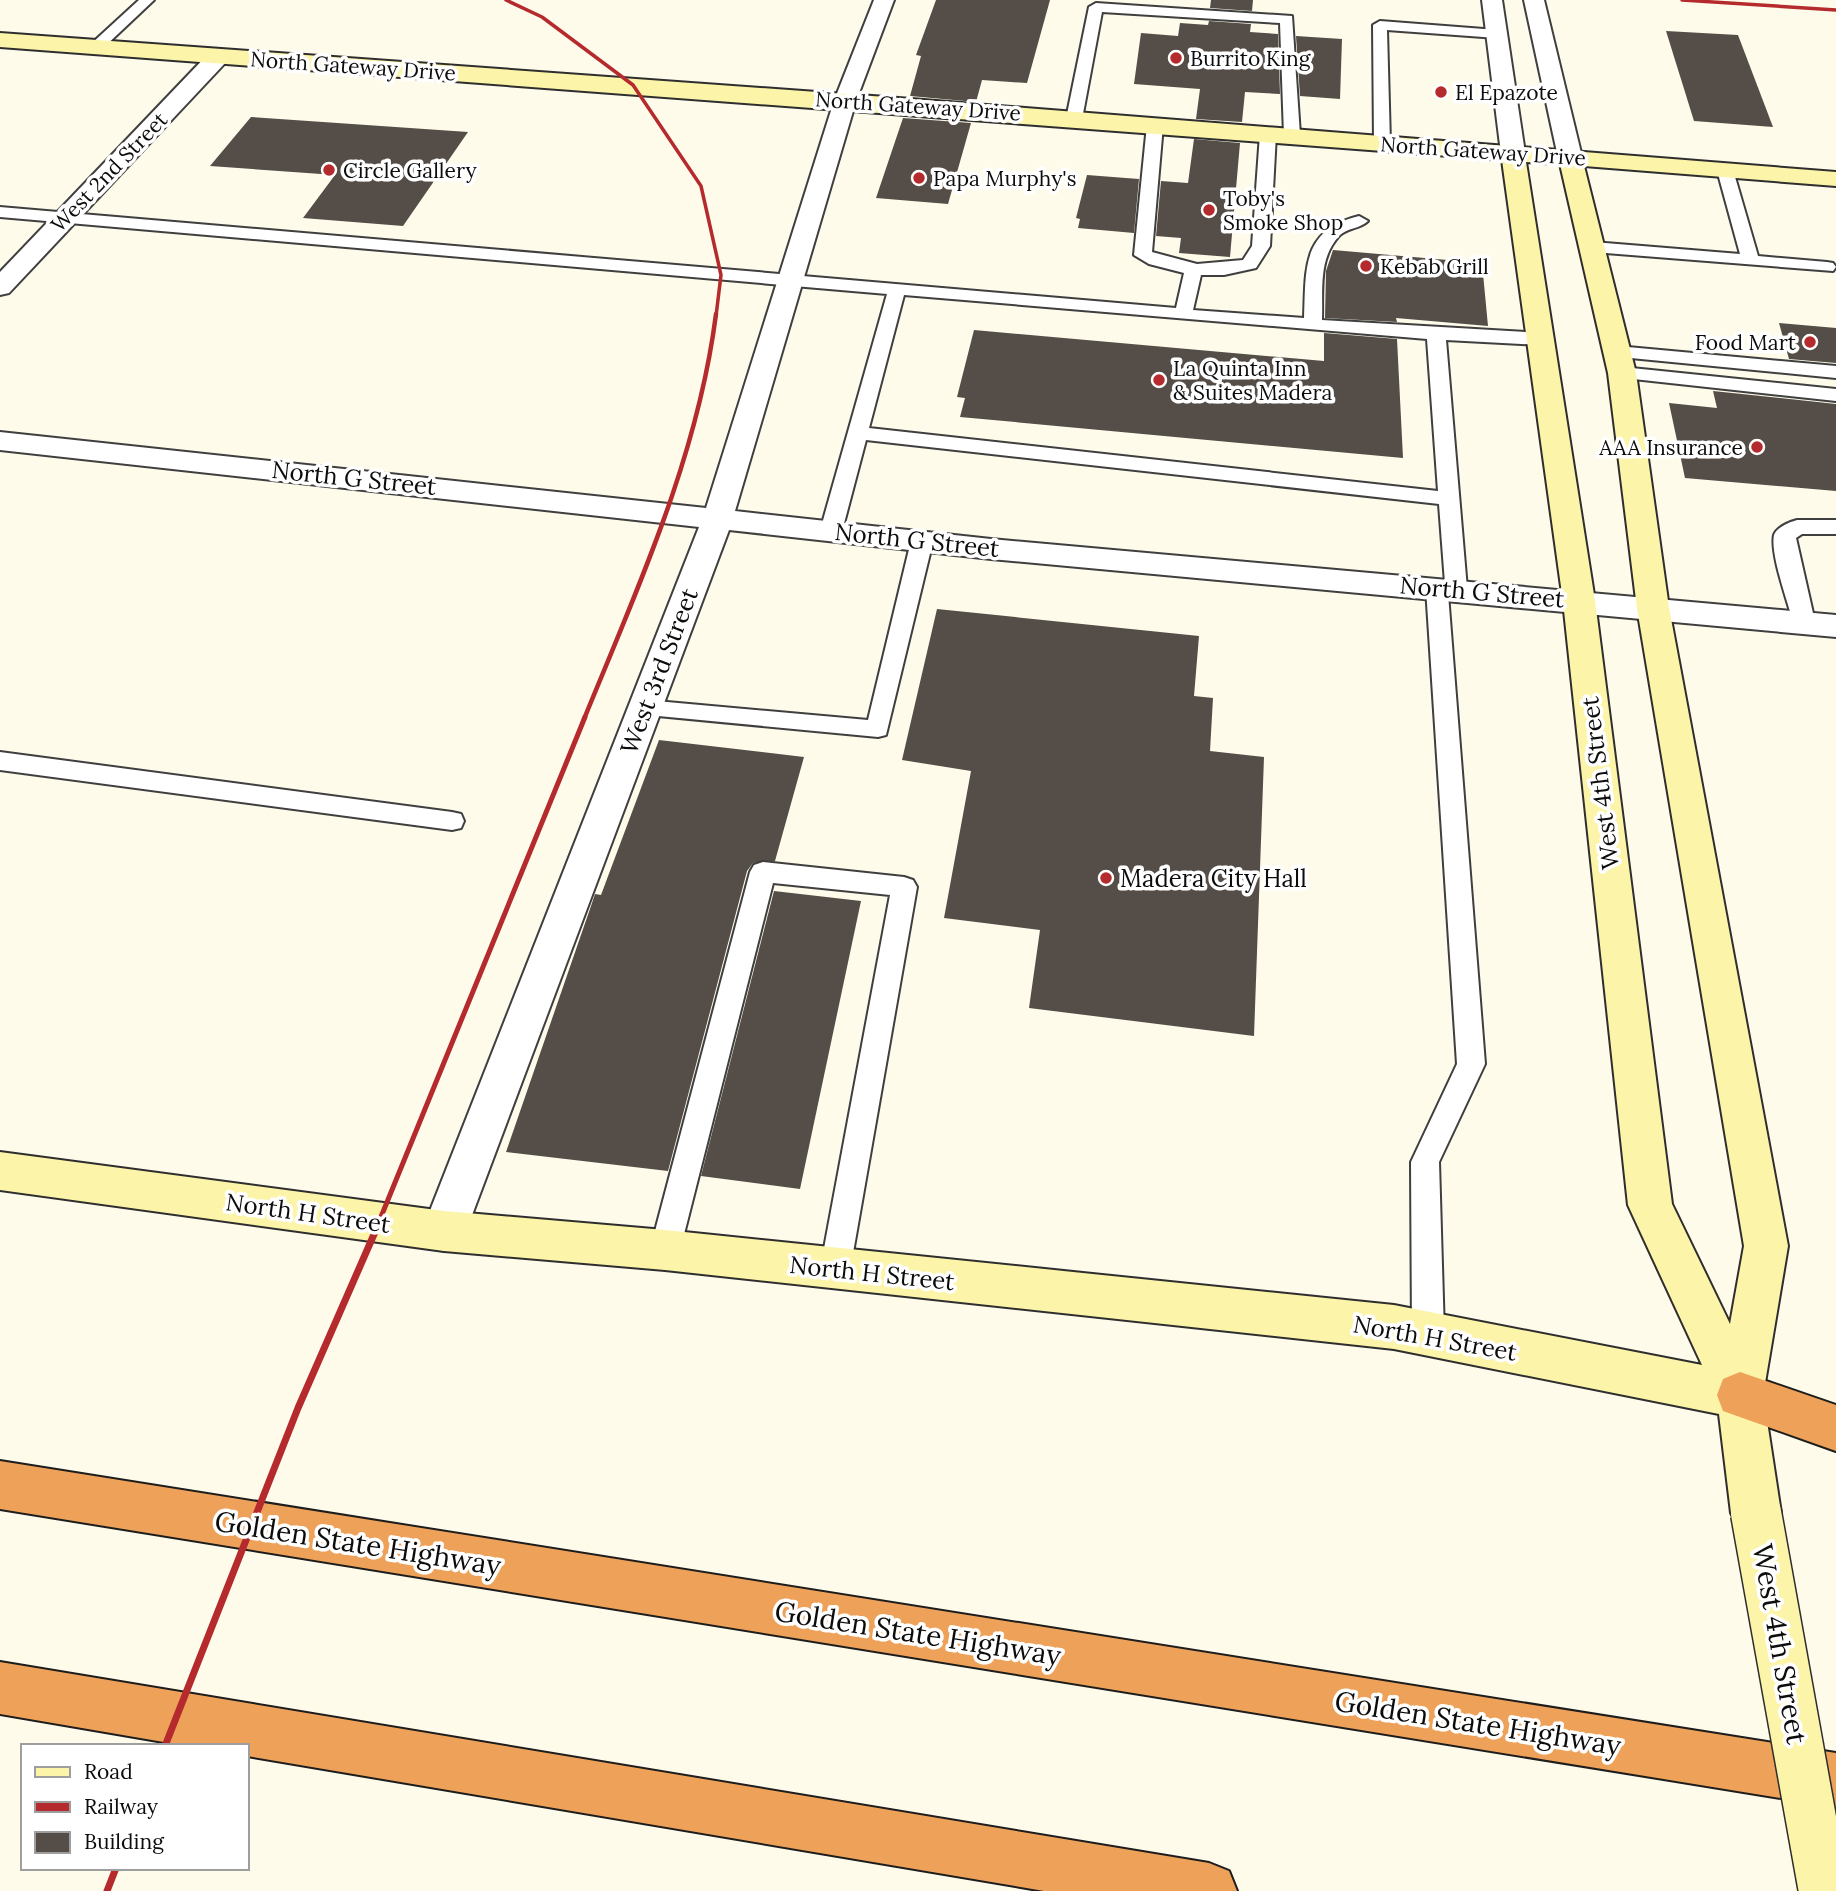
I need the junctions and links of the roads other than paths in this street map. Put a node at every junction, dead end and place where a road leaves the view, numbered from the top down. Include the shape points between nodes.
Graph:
1 (148, 0) edge
2 (884, 0) edge
3 (1492, 0) edge
4 (1534, 0) edge
5 (1497, 34) junction
6 (0, 40) edge
7 (96, 47) junction
8 (219, 56) junction
9 (845, 101) junction
10 (1074, 118) junction
11 (1155, 125) junction
12 (1268, 134) junction
13 (1292, 135) junction
14 (1382, 143) junction
15 (1513, 153) junction
16 (1570, 157) junction
17 (1725, 170) junction
18 (1836, 179) edge
19 (0, 212) edge
20 (65, 218) junction
21 (1359, 221) dead end
22 (1593, 247) junction
23 (1751, 261) junction
24 (1827, 268) dead end
25 (1194, 269) junction
26 (791, 279) junction
27 (0, 287) edge
28 (897, 289) junction
29 (1183, 315) junction
30 (1312, 324) junction
31 (1436, 334) junction
32 (1542, 339) junction
33 (1619, 363) junction
34 (1836, 372) edge
35 (1836, 395) edge
36 (858, 433) junction
37 (0, 441) edge
38 (1449, 499) junction
39 (718, 517) junction
40 (1836, 527) edge
41 (831, 531) junction
42 (922, 541) junction
43 (1446, 589) junction
44 (1579, 601) junction
45 (1653, 608) junction
46 (1804, 622) junction
47 (1836, 626) edge
48 (645, 708) junction
49 (0, 761) edge
50 (452, 821) dead end
51 (0, 1171) edge
52 (444, 1231) junction
53 (665, 1250) junction
54 (835, 1270) junction
55 (1428, 1334) junction
56 (1740, 1395) junction
57 (1836, 1428) edge
58 (0, 1485) edge
59 (0, 1688) edge
60 (1836, 1780) edge
61 (1209, 1891) edge
62 (1824, 1891) edge

1 - 7 lane
2 - 9 street, West 3rd Street
3 - 5 street
4 - 16 street
5 - 14 lane via 1380,25
5 - 15 street
6 - 7 main road, North Gateway Drive
7 - 8 main road, North Gateway Drive
8 - 9 main road, North Gateway Drive
8 - 20 street, West 2nd Street
9 - 10 main road, North Gateway Drive
9 - 26 street, West 3rd Street
10 - 11 main road, North Gateway Drive
10 - 13 lane via 1096,7 1287,19
11 - 12 main road, North Gateway Drive
11 - 25 lane via 1143,255 1158,263
12 - 13 main road, North Gateway Drive
12 - 25 lane via 1261,246 1250,264 1231,271
13 - 14 main road, North Gateway Drive
14 - 15 main road, North Gateway Drive
15 - 16 main road, North Gateway Drive
15 - 32 main road, West 4th Street
16 - 17 main road, North Gateway Drive
16 - 22 main road, West 4th Street
17 - 18 main road, North Gateway Drive
17 - 23 lane
19 - 20 lane
20 - 26 lane
20 - 27 street, West 2nd Street
21 - 30 lane via 1334,230 1315,261
22 - 23 lane
22 - 33 main road, West 4th Street
23 - 24 lane
25 - 29 lane
26 - 28 lane
26 - 39 street, West 3rd Street
28 - 29 lane
28 - 36 lane
29 - 30 lane
30 - 31 lane
31 - 32 lane
31 - 38 lane
32 - 44 main road, West 4th Street
33 - 34 lane
33 - 35 lane
33 - 45 main road, West 4th Street
36 - 38 lane
36 - 41 lane
37 - 39 street, North G Street
38 - 43 lane
39 - 41 street, North G Street
39 - 48 street, West 3rd Street
40 - 46 lane via 1797,527 1785,535
41 - 42 street, North G Street
42 - 43 street, North G Street
42 - 48 lane via 878,729
43 - 44 street, North G Street
43 - 55 lane via 1471,1064 1425,1163
44 - 45 street, North G Street
44 - 56 main road, West 4th Street via 1650,1205
45 - 46 street, North G Street
45 - 56 main road, West 4th Street via 1766,1246
46 - 47 street, North G Street
48 - 52 street, West 3rd Street
49 - 50 lane
51 - 52 main road, North H Street
52 - 53 main road, North H Street
53 - 54 main road, North H Street
53 - 54 lane via 763,872 904,887
54 - 55 main road, North H Street
55 - 56 main road, North H Street
56 - 57 highway
56 - 62 main road, West 4th Street, bridge via 1756,1513
58 - 60 highway, Golden State Highway
59 - 61 highway

